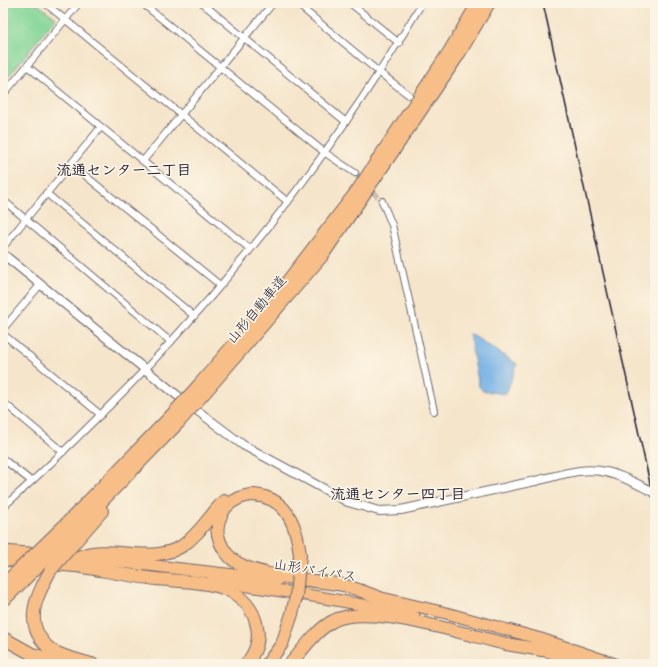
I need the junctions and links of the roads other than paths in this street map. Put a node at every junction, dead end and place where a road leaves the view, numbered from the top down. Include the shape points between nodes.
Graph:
1 (44, 3) edge
2 (79, 3) edge
3 (142, 3) edge
4 (202, 3) edge
5 (273, 3) edge
6 (296, 3) edge
7 (350, 3) edge
8 (422, 3) edge
9 (478, 3) edge
10 (489, 3) edge
11 (66, 19) junction
12 (244, 38) junction
13 (398, 43) junction
14 (27, 66) junction
15 (220, 67) junction
16 (380, 73) junction
17 (3, 95) edge
18 (409, 95) dead end
19 (180, 115) junction
20 (346, 122) junction
21 (101, 127) junction
22 (324, 152) junction
23 (143, 161) junction
24 (71, 164) junction
25 (355, 173) tunnel mouth
26 (46, 193) junction
27 (3, 200) edge
28 (288, 202) junction
29 (382, 202) tunnel mouth
30 (26, 218) junction
31 (3, 247) edge
32 (250, 250) junction
33 (3, 254) edge
34 (40, 285) junction
35 (220, 285) junction
36 (194, 316) junction
37 (3, 329) edge
38 (3, 334) edge
39 (171, 342) junction
40 (146, 370) junction
41 (203, 388) junction
42 (3, 402) edge
43 (434, 411) dead end
44 (101, 415) junction
45 (63, 452) junction
46 (3, 459) edge
47 (31, 481) junction
48 (655, 494) edge
49 (3, 507) edge
50 (74, 530) junction
51 (3, 551) edge
52 (302, 556) junction
53 (3, 560) edge
54 (80, 562) junction
55 (3, 585) edge
56 (378, 597) junction
57 (3, 601) edge
58 (295, 615) junction
59 (3, 638) edge
60 (3, 643) edge
61 (542, 650) junction
62 (613, 663) edge
63 (44, 664) edge
64 (74, 664) edge
65 (92, 664) edge
66 (246, 664) edge
67 (267, 664) edge
68 (275, 664) edge
69 (290, 664) edge
70 (588, 664) edge

1 - 11 street
2 - 11 street
3 - 15 street
4 - 12 street
5 - 12 street
6 - 16 street
7 - 13 street
8 - 13 street
9 - 41 highway, 山形自動車道 via 449,52 356,191
10 - 41 highway, 山形自動車道 via 457,56 322,256
11 - 14 street
11 - 19 street
12 - 15 street
12 - 20 street
13 - 16 street
14 - 17 street
14 - 21 street
15 - 19 street
15 - 22 street
16 - 18 street
16 - 20 street
19 - 23 street
19 - 28 street
20 - 22 street
21 - 23 street
21 - 24 street
22 - 25 street
22 - 28 street
23 - 32 street
24 - 26 street
24 - 35 street
26 - 30 street
26 - 36 street
27 - 30 street
28 - 32 street
29 - 43 street via 392,225
30 - 31 street
30 - 39 street
32 - 35 street
33 - 34 street
34 - 37 street
34 - 40 street
35 - 36 street
36 - 39 street
38 - 44 street
39 - 40 street
40 - 44 street
40 - 48 street, bridge via 243,445 362,508 379,511 401,510 579,472 605,471 623,477
41 - 50 highway, 山形自動車道, bridge
42 - 45 street
44 - 45 street
45 - 47 street
46 - 47 street
47 - 49 street
50 - 55 highway, 山形自動車道, bridge
50 - 57 highway, 山形自動車道, bridge
50 - 65 highway, bridge via 50,571 33,610 36,632 50,649
51 - 54 highway, 山形バイパス
52 - 54 highway via 302,532 293,510 280,496 258,489 247,489 228,498 196,536 174,550 140,555 87,553
52 - 56 highway via 291,518 274,500 266,496 244,496 224,510 218,524 219,539 224,550 242,566 345,586
52 - 58 highway, bridge
53 - 54 highway, 山形バイパス
54 - 56 highway, 山形バイパス via 316,585
54 - 61 highway, 山形バイパス via 382,608
54 - 66 highway via 138,577 228,590 248,605 255,619 258,632 256,644
56 - 62 highway, 山形バイパス via 497,627
58 - 67 highway via 282,644
58 - 68 highway via 292,636
59 - 64 highway via 32,654
60 - 63 highway
61 - 69 highway via 415,622 352,614 333,620
61 - 70 highway, 山形バイパス

